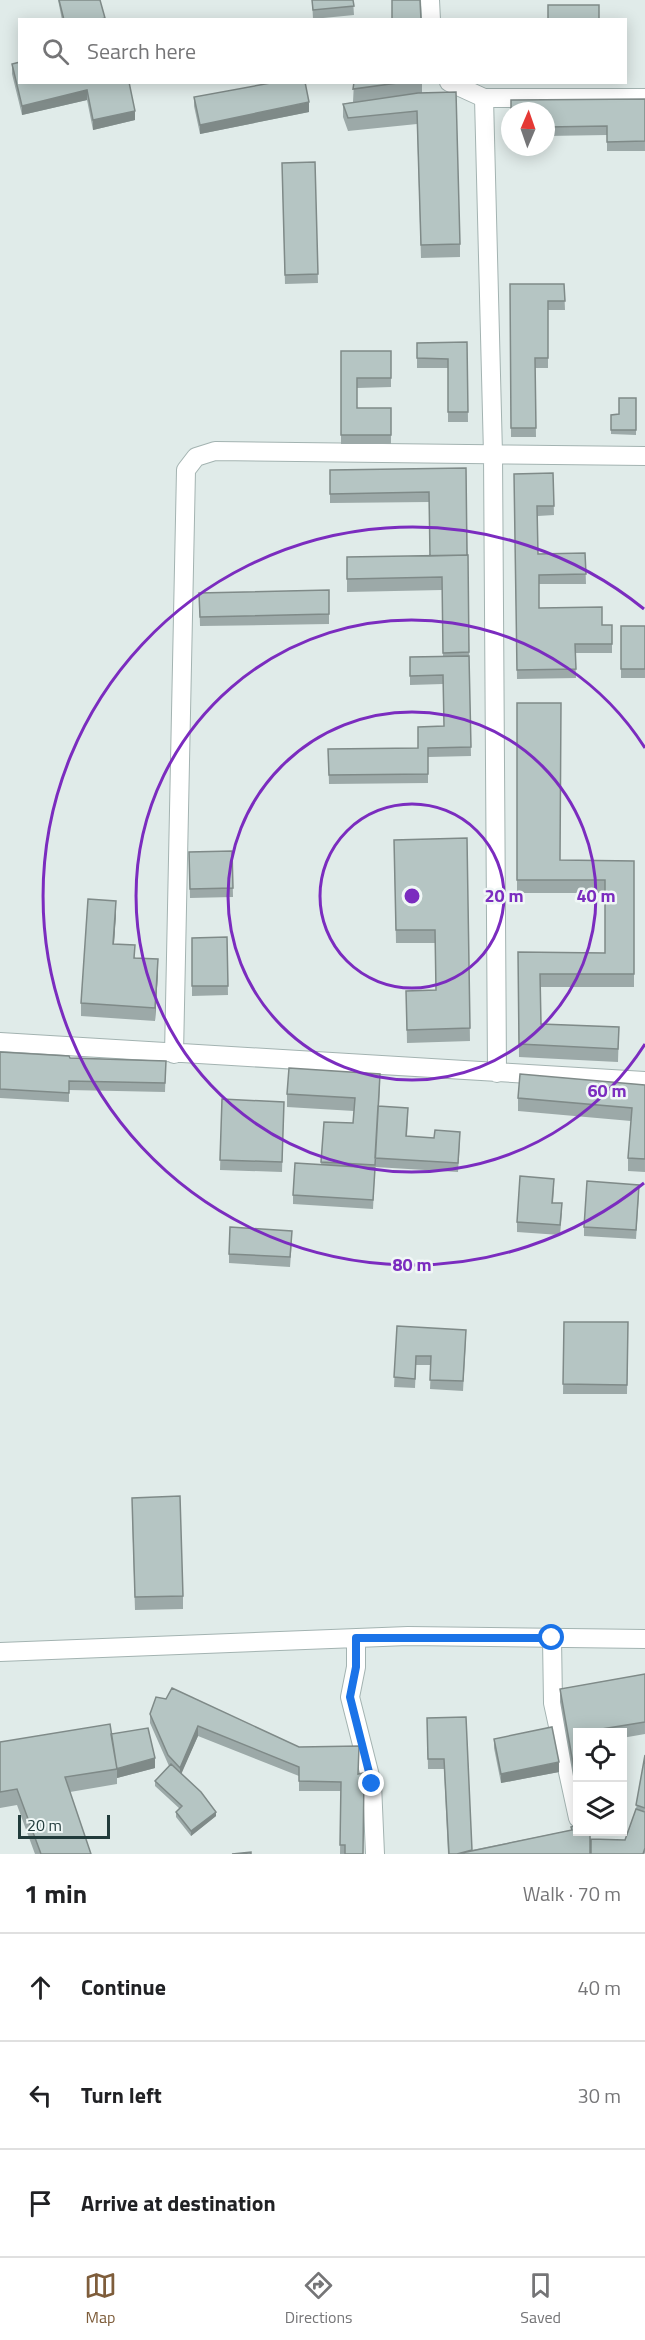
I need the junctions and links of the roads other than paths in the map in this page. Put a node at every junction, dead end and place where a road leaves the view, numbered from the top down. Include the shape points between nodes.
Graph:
1 (430, 0) edge
2 (431, 18) edge
3 (453, 84) edge
4 (484, 98) junction
5 (645, 98) edge
6 (493, 454) junction
7 (645, 456) edge
8 (0, 1042) edge
9 (174, 1054) junction
10 (497, 1073) junction
11 (645, 1081) edge
12 (356, 1638) junction
13 (552, 1638) junction
14 (645, 1639) edge
15 (0, 1652) edge
16 (573, 1795) edge
17 (375, 1854) edge

1 - 2 street
3 - 4 street
4 - 5 street
4 - 6 street
6 - 7 street
6 - 9 street via 215,451 196,457 186,470
6 - 10 street
8 - 9 street
9 - 10 street
10 - 11 street
12 - 13 street
12 - 15 street
12 - 17 street via 350,1697 372,1784
13 - 14 street
13 - 16 street via 553,1703

